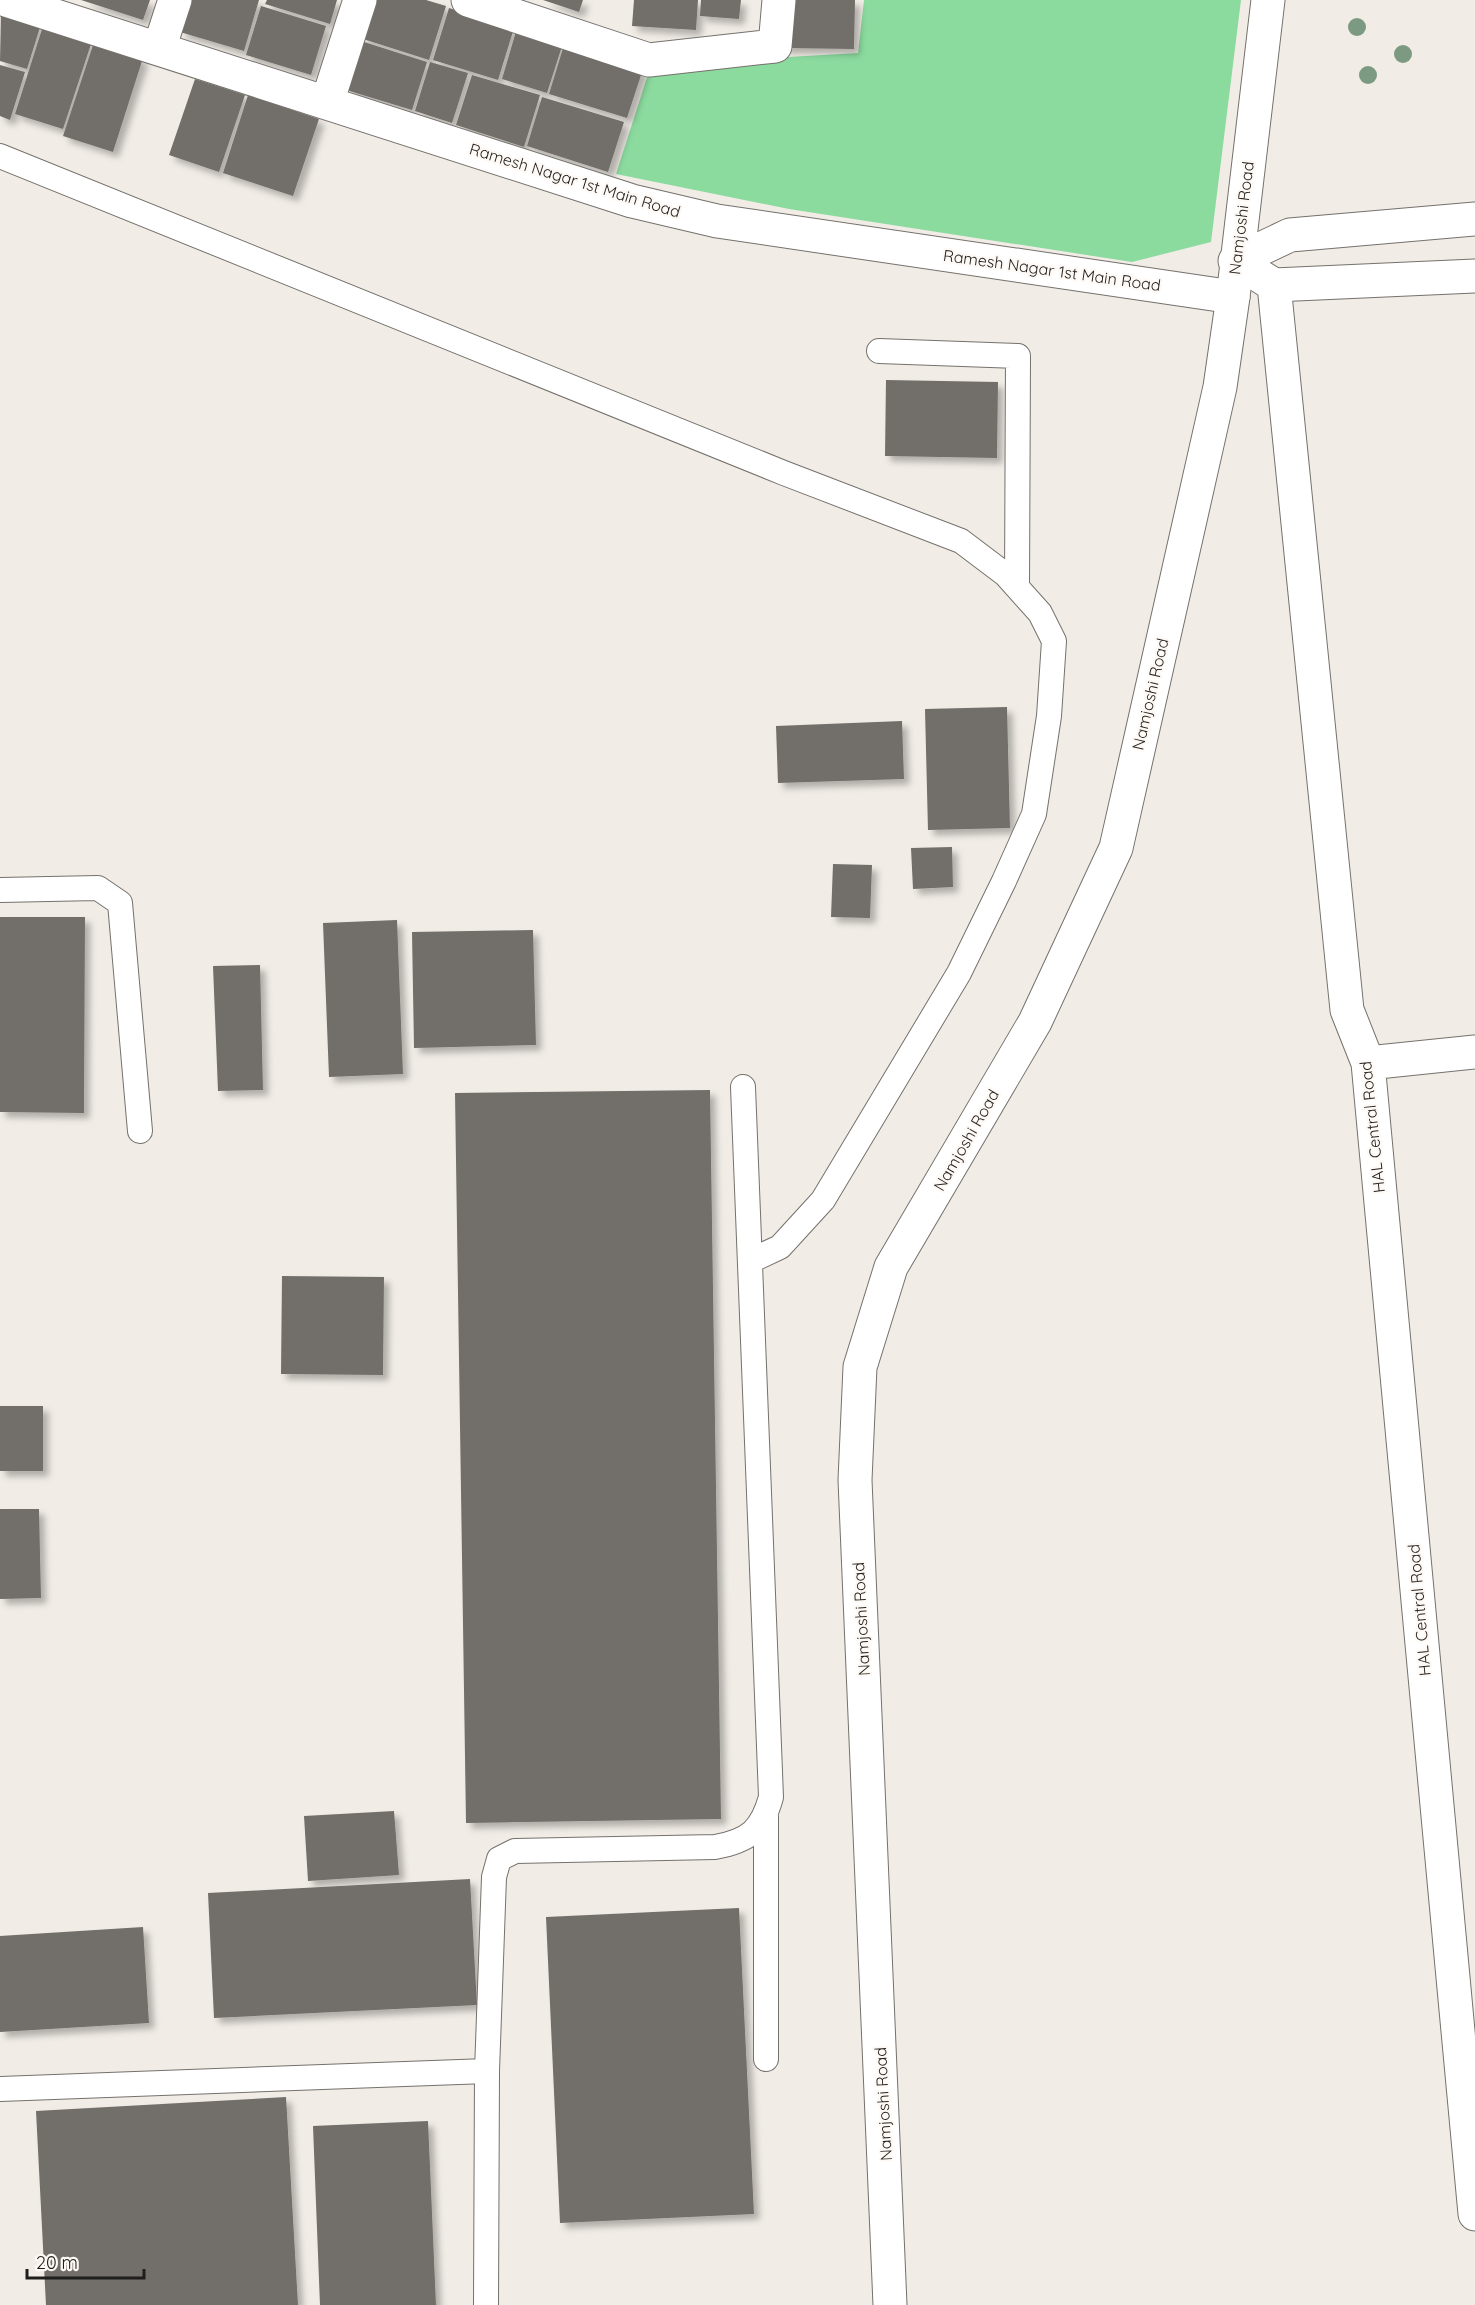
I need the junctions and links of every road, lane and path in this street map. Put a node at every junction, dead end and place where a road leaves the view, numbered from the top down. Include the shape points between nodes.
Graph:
1 (6, 0) edge
2 (175, 0) edge
3 (360, 0) edge
4 (468, 0) edge
5 (779, 0) edge
6 (1268, 0) edge
7 (159, 49) junction
8 (327, 103) junction
9 (0, 156) edge
10 (1475, 219) edge
11 (1236, 261) junction
12 (1475, 276) edge
13 (1274, 285) junction
14 (1233, 297) junction
15 (879, 351) dead end
16 (1017, 587) junction
17 (0, 890) edge
18 (1475, 1052) edge
19 (1368, 1063) junction
20 (743, 1087) dead end
21 (140, 1131) dead end
22 (750, 1261) junction
23 (766, 1817) junction
24 (1465, 1986) edge
25 (766, 2059) dead end
26 (488, 2071) junction
27 (0, 2089) edge
28 (1475, 2214) edge
29 (486, 2305) edge
30 (890, 2305) edge

1 - 7 street, Ramesh Nagar 1st Main Road
2 - 7 street
3 - 8 street
4 - 5 street via 649,60 775,46
6 - 11 street, Namjoshi Road
7 - 8 street, Ramesh Nagar 1st Main Road
8 - 14 street, Ramesh Nagar 1st Main Road via 632,201 717,221
9 - 16 lane via 961,541
10 - 11 street via 1290,235
11 - 13 street
11 - 14 street, Namjoshi Road
12 - 13 street
13 - 19 street, HAL Central Road via 1347,1010
14 - 30 street, Namjoshi Road via 1220,387 1116,848 1035,1022 891,1267 860,1367 855,1480
15 - 16 lane via 1018,356
16 - 22 lane via 1040,613 1054,641 1049,716 1034,814 958,973 823,1200 780,1247
17 - 21 lane via 98,888 120,903
18 - 19 street
19 - 24 street, HAL Central Road
20 - 22 lane
22 - 23 lane via 771,1797
23 - 25 lane
23 - 26 lane via 754,1832 736,1843 715,1847 515,1851 499,1859 494,1876
24 - 28 street, HAL Central Road
26 - 27 lane
26 - 29 lane

